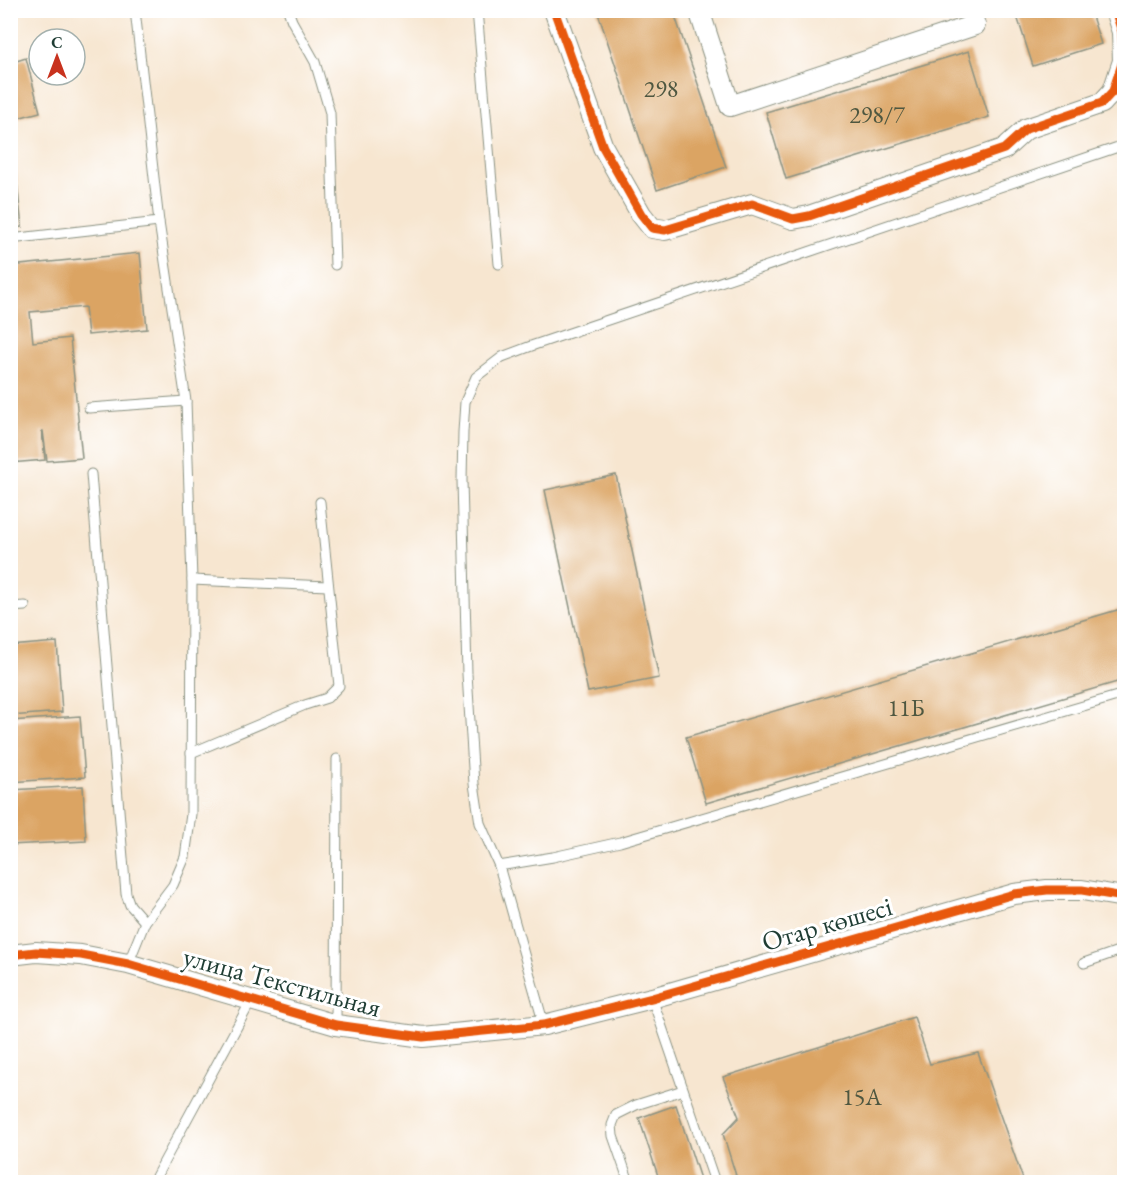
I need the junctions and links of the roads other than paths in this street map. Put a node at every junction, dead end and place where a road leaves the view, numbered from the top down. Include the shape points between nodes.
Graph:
1 (135, 10) edge
2 (288, 10) edge
3 (477, 10) edge
4 (554, 10) edge
5 (699, 10) edge
6 (970, 10) edge
7 (1115, 10) edge
8 (1125, 145) edge
9 (159, 222) junction
10 (10, 239) edge
11 (499, 264) dead end
12 (335, 265) dead end
13 (186, 401) junction
14 (89, 408) dead end
15 (91, 474) dead end
16 (320, 502) dead end
17 (192, 580) junction
18 (328, 586) junction
19 (26, 606) dead end
20 (10, 608) edge
21 (1125, 694) edge
22 (191, 753) junction
23 (337, 759) dead end
24 (499, 866) junction
25 (1125, 897) edge
26 (145, 922) junction
27 (1125, 950) edge
28 (10, 955) edge
29 (1084, 963) dead end
30 (128, 964) junction
31 (652, 998) junction
32 (252, 999) junction
33 (336, 1025) junction
34 (544, 1025) junction
35 (683, 1090) junction
36 (153, 1182) edge
37 (629, 1182) edge
38 (715, 1182) edge

1 - 9 lane
2 - 12 lane via 315,62 330,113
3 - 11 lane
4 - 7 street via 603,147 641,214 652,228 665,230 752,204 793,219 809,216 1004,149 1026,129 1102,104 1113,91 1123,61 1122,32
5 - 6 street via 730,106 975,25
8 - 24 lane via 534,345 502,357 476,377 465,402 463,432 467,674 480,823
9 - 10 lane
9 - 13 lane
13 - 14 lane
13 - 17 lane
15 - 26 lane via 126,894
16 - 18 lane
17 - 18 lane
17 - 22 lane
18 - 22 lane via 339,686 327,698
19 - 20 lane
21 - 24 lane via 620,842
22 - 26 lane via 191,813 185,857 172,885
23 - 33 lane
24 - 34 lane
25 - 31 street, Отар көшесі via 1082,890 1014,894
26 - 30 lane
27 - 29 lane
28 - 30 street, улица Текстильная via 81,955
30 - 32 street, улица Текстильная
31 - 34 street, Отар көшесі
31 - 35 lane
32 - 33 street, улица Текстильная
32 - 36 lane
33 - 34 street, улица Текстильная via 423,1037
35 - 37 lane via 616,1115 613,1136
35 - 38 lane

